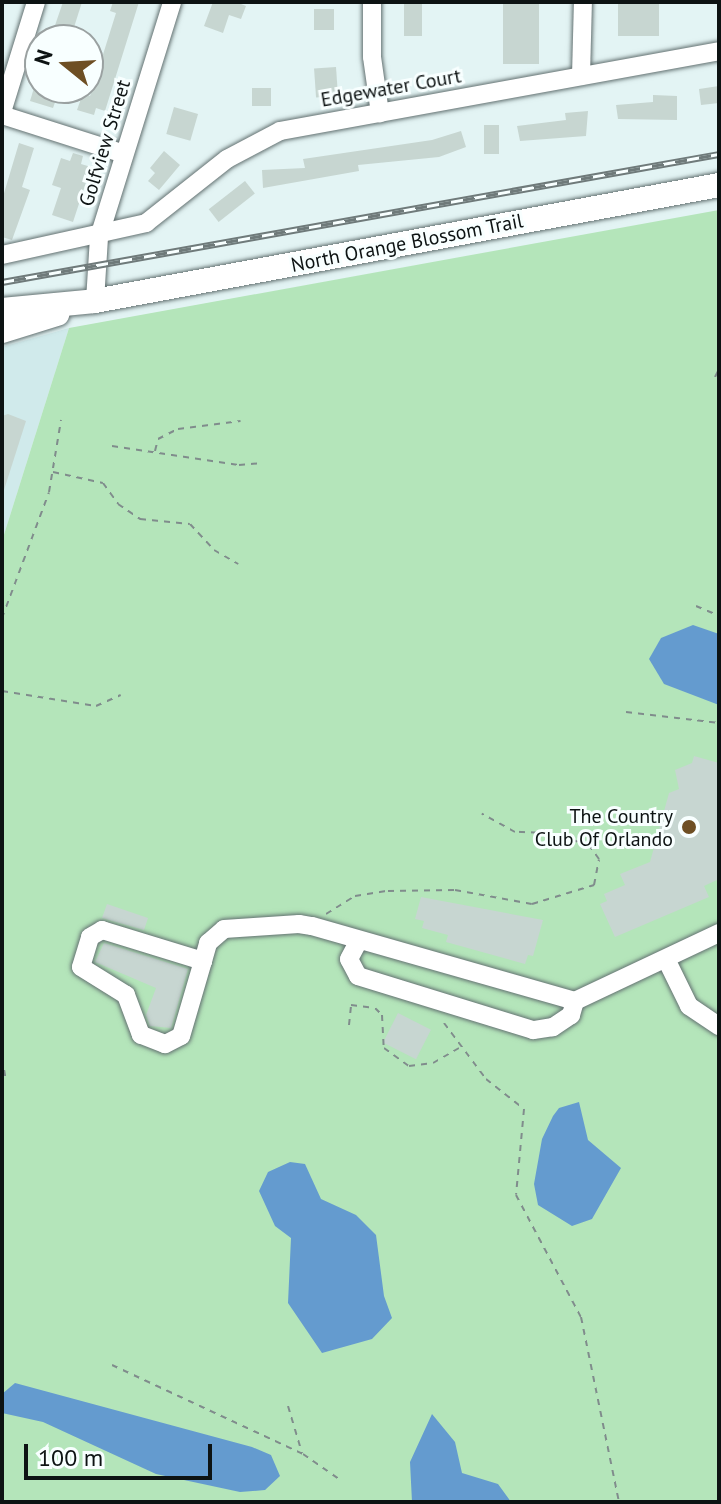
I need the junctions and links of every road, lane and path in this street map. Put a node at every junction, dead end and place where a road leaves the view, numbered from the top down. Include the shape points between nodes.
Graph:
1 (36, 2) edge
2 (172, 2) edge
3 (372, 2) edge
4 (583, 2) edge
5 (719, 51) edge
6 (581, 76) junction
7 (380, 113) junction
8 (2, 114) edge
9 (124, 154) junction
10 (719, 185) edge
11 (99, 237) junction
12 (2, 255) edge
13 (95, 301) junction
14 (2, 310) edge
15 (2, 331) edge
16 (719, 369) edge
17 (715, 377) dead end
18 (61, 420) dead end
19 (240, 421) dead end
20 (112, 446) dead end
21 (155, 452) junction
22 (263, 463) dead end
23 (53, 472) junction
24 (238, 564) dead end
25 (696, 606) dead end
26 (719, 616) edge
27 (2, 618) edge
28 (2, 691) edge
29 (121, 695) dead end
30 (626, 712) dead end
31 (719, 723) edge
32 (482, 814) dead end
33 (318, 927) junction
34 (719, 933) edge
35 (359, 940) junction
36 (203, 961) junction
37 (667, 961) junction
38 (575, 1001) junction
39 (444, 1023) dead end
40 (349, 1025) dead end
41 (719, 1026) edge
42 (460, 1048) junction
43 (2, 1058) edge
44 (6, 1081) dead end
45 (112, 1365) dead end
46 (288, 1406) dead end
47 (303, 1454) junction
48 (339, 1479) dead end
49 (619, 1502) edge

1 - 8 street
2 - 9 street, Golfview Street
3 - 7 street
4 - 6 street
5 - 6 street, Edgewater Court
6 - 7 street, Edgewater Court
7 - 11 street, Edgewater Court via 280,131 251,143 171,208 146,223
8 - 9 street
9 - 11 street, Golfview Street
10 - 13 main road, North Orange Blossom Trail
11 - 12 street, Edgewater Court
11 - 13 street, Golfview Street
13 - 14 main road, North Orange Blossom Trail
13 - 15 main road, North Orange Blossom Trail
16 - 17 path
18 - 23 path
19 - 21 path via 178,429 158,439
20 - 21 path
21 - 22 path via 239,465
23 - 24 path via 103,483 118,504 140,519 190,524 214,550
23 - 27 path via 33,542
25 - 26 path
28 - 29 path via 96,706
30 - 31 path
32 - 33 path via 515,832 549,833 589,845 599,859 594,885 532,904 455,890 377,893 336,906
33 - 35 street
33 - 36 street via 224,929 208,943
34 - 37 street
35 - 38 street
35 - 38 street via 349,959 358,976 533,1030 563,1023
36 - 36 street via 102,930 90,937 81,967 126,995 141,1035 165,1044 181,1036
37 - 38 street
37 - 41 street via 689,1006
39 - 42 path
40 - 42 path via 351,1005 375,1008 382,1015 384,1048 409,1066 433,1063
42 - 49 path via 486,1079 524,1109 516,1195 581,1317
43 - 44 path
45 - 47 path
46 - 47 path
47 - 48 path

